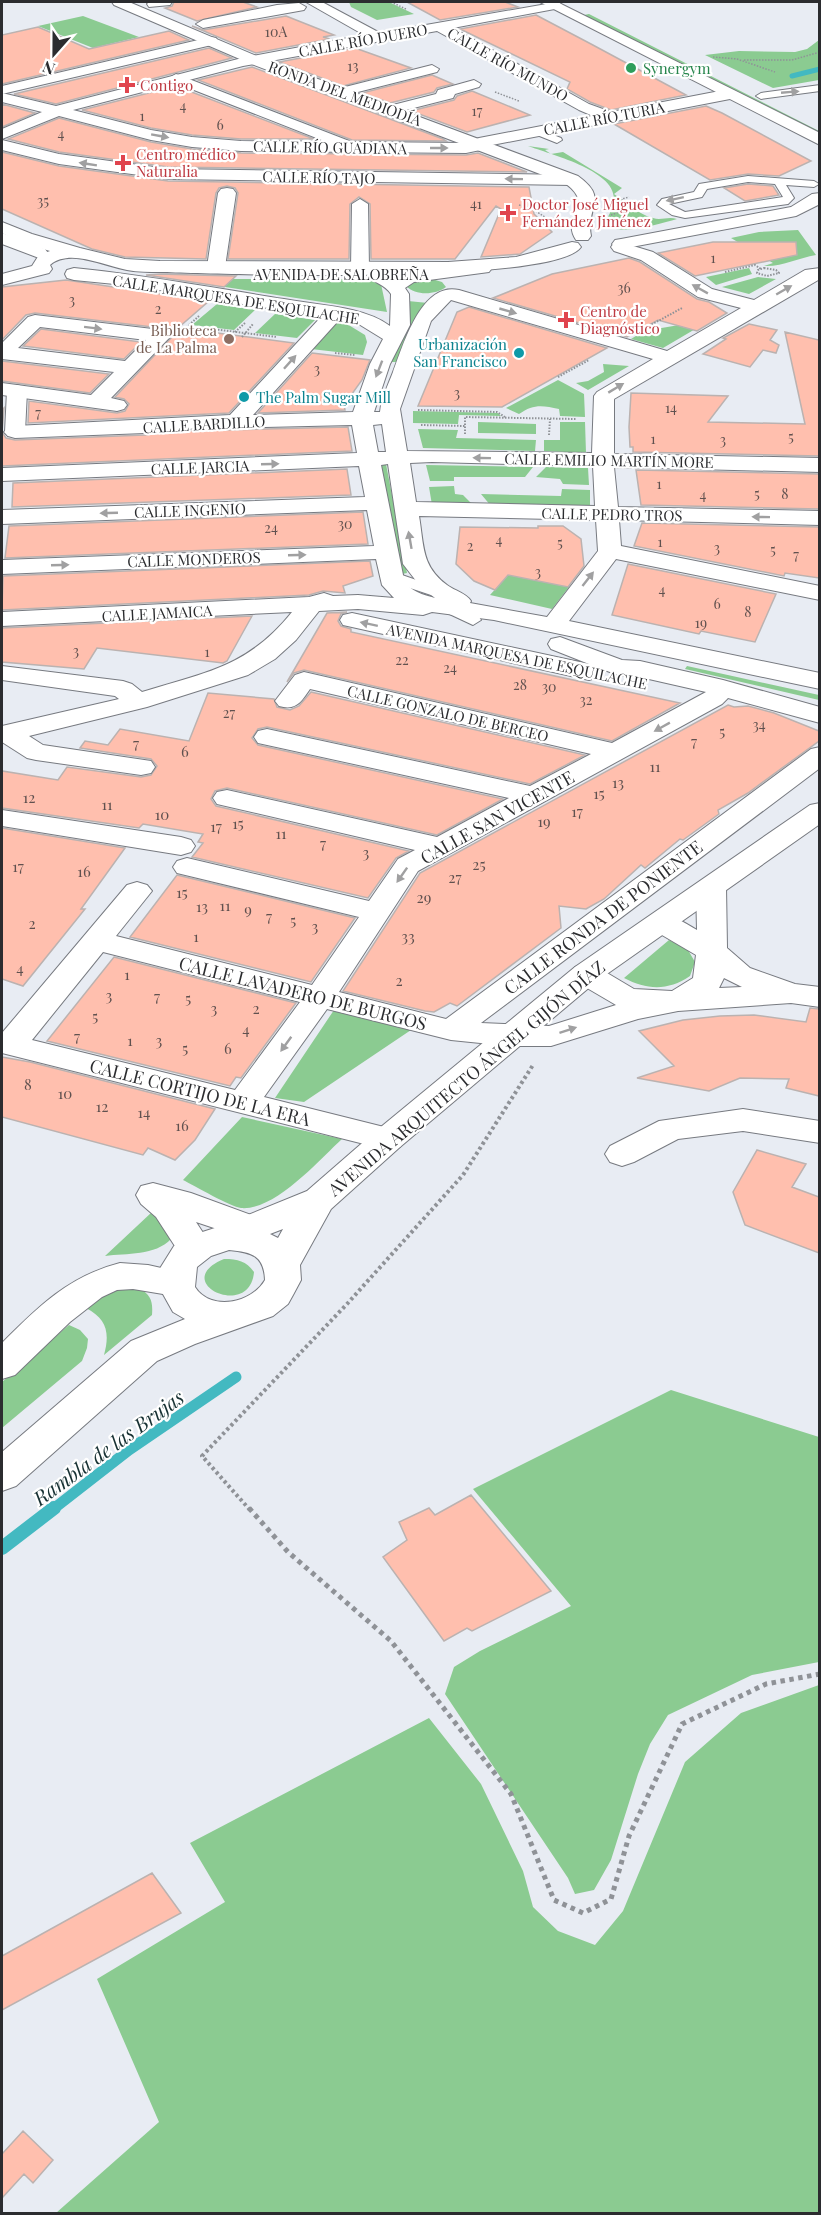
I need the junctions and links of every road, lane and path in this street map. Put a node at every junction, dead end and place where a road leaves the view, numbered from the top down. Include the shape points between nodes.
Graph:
1 (119, 2) edge
2 (313, 2) edge
3 (558, 3) edge
4 (299, 7) dead end
5 (203, 24) dead end
6 (439, 26) junction
7 (378, 37) junction
8 (211, 41) junction
9 (819, 52) edge
10 (705, 57) dead end
11 (709, 59) dead end
12 (254, 60) junction
13 (735, 60) junction
14 (740, 60) junction
15 (432, 69) dead end
16 (778, 74) joint
17 (176, 78) junction
18 (474, 84) dead end
19 (819, 88) edge
20 (2, 90) edge
21 (350, 90) dead end
22 (730, 94) junction
23 (760, 96) junction
24 (2, 97) edge
25 (390, 110) junction
26 (57, 111) junction
27 (609, 117) junction
28 (819, 127) edge
29 (536, 131) junction
30 (2, 134) edge
31 (557, 140) dead end
32 (819, 140) edge
33 (482, 144) junction
34 (2, 145) edge
35 (241, 146) junction
36 (352, 147) junction
37 (572, 180) junction
38 (778, 181) junction
39 (228, 184) junction
40 (818, 190) edge
41 (629, 196) dead end
42 (360, 204) dead end
43 (520, 206) dead end
44 (608, 216) dead end
45 (818, 221) dead end
46 (561, 223) dead end
47 (728, 224) junction
48 (2, 227) edge
49 (2, 238) edge
50 (26, 238) junction
51 (599, 244) junction
52 (2, 249) edge
53 (74, 252) junction
54 (42, 260) junction
55 (503, 263) junction
56 (87, 267) junction
57 (216, 267) junction
58 (761, 268) dead end
59 (368, 272) junction
60 (485, 273) junction
61 (721, 273) dead end
62 (819, 273) edge
63 (427, 275) junction
64 (2, 279) edge
65 (398, 290) junction
66 (447, 296) junction
67 (756, 306) junction
68 (683, 307) dead end
69 (335, 313) junction
70 (643, 330) dead end
71 (393, 338) junction
72 (303, 348) junction
73 (2, 352) edge
74 (667, 357) junction
75 (589, 360) dead end
76 (380, 364) junction
77 (129, 368) junction
78 (558, 377) dead end
79 (10, 390) edge
80 (96, 402) junction
81 (415, 410) dead end
82 (361, 418) junction
83 (506, 418) junction
84 (550, 419) junction
85 (603, 420) junction
86 (236, 421) junction
87 (393, 422) junction
88 (176, 423) junction
89 (465, 426) junction
90 (15, 432) joint
91 (465, 436) dead end
92 (548, 438) dead end
93 (399, 458) junction
94 (371, 460) junction
95 (603, 461) junction
96 (819, 465) edge
97 (2, 475) edge
98 (378, 503) junction
99 (405, 509) junction
100 (608, 514) junction
101 (2, 517) edge
102 (819, 518) edge
103 (610, 551) junction
104 (387, 552) junction
105 (2, 567) edge
106 (392, 580) junction
107 (819, 593) edge
108 (431, 601) junction
109 (310, 607) junction
110 (484, 616) junction
111 (2, 619) edge
112 (553, 626) junction
113 (609, 638) junction
114 (640, 669) junction
115 (2, 673) edge
116 (819, 681) edge
117 (718, 694) junction
118 (288, 701) dead end
119 (138, 702) junction
120 (819, 716) edge
121 (4, 734) edge
122 (267, 737) dead end
123 (618, 752) junction
124 (819, 755) edge
125 (141, 767) dead end
126 (534, 795) junction
127 (227, 798) dead end
128 (819, 812) edge
129 (2, 818) edge
130 (441, 847) junction
131 (711, 887) junction
132 (137, 891) dead end
133 (376, 912) junction
134 (661, 922) junction
135 (97, 941) junction
136 (712, 951) junction
137 (586, 974) junction
138 (805, 995) edge
139 (320, 997) junction
140 (678, 1000) junction
141 (451, 1030) junction
142 (511, 1036) junction
143 (551, 1036) junction
144 (6, 1044) edge
145 (243, 1102) junction
146 (819, 1132) edge
147 (388, 1139) junction
148 (622, 1154) dead end
149 (319, 1200) junction
150 (240, 1233) junction
151 (283, 1264) junction
152 (182, 1271) junction
153 (230, 1317) junction
154 (10, 1346) edge
155 (144, 1351) junction
156 (2, 1475) edge
157 (819, 1674) edge

1 - 8 street, RONDA DEL MEDIODÍA
2 - 7 street
3 - 6 street, CALLE RÍO DUERO
3 - 22 street
3 - 23 street
4 - 5 street
6 - 7 street, CALLE RÍO DUERO
6 - 27 street, CALLE RÍO MUNDO
7 - 12 street, CALLE RÍO DUERO
8 - 12 street, RONDA DEL MEDIODÍA
8 - 20 street
9 - 14 path via 789,60
10 - 14 path
11 - 13 path
12 - 17 street, CALLE RÍO DUERO
12 - 25 street, RONDA DEL MEDIODÍA
13 - 14 path
13 - 16 path
14 - 16 path
15 - 21 street
17 - 26 street, CALLE RÍO DUERO
17 - 36 street
18 - 25 street
23 -> 19 lane
22 - 27 street, CALLE RÍO TURIA
22 - 32 street
23 - 28 street
24 - 26 street, CALLE RÍO GUADIANA
25 - 33 street, RONDA DEL MEDIODÍA
26 - 30 street, CALLE RÍO DUERO
26 -> 35 street, CALLE RÍO GUADIANA via 151,135
27 - 29 street, CALLE RÍO TURIA
29 - 31 lane
29 - 33 street, CALLE RÍO TURIA
36 -> 33 street, CALLE RÍO GUADIANA via 466,148
33 - 37 street, RONDA DEL MEDIODÍA
39 -> 34 street, CALLE RÍO TAJO via 59,159
35 - 36 street, CALLE RÍO GUADIANA
35 - 39 street
37 -> 39 street, CALLE RÍO TAJO
37 - 51 street via 582,185 589,204 579,228
38 -> 38 lane via 748,178 703,186 698,195 662,205 685,215 780,203 789,198
38 - 40 lane
39 - 57 street
40 - 47 street, AVENIDA DE SALOBREÑA via 796,211
41 - 44 path via 622,199 619,212
42 - 59 street
43 - 46 path via 550,222
45 - 47 street, AVENIDA DE SALOBREÑA
47 - 51 street, AVENIDA DE SALOBREÑA
48 - 50 street
49 - 54 street
50 - 53 street
50 - 54 street
51 - 55 street, AVENIDA DE SALOBREÑA
51 - 60 street, AVENIDA DE SALOBREÑA
67 -> 51 street via 705,293 647,256
52 - 54 street
53 - 54 street
53 - 56 street
54 - 56 street via 54,273
54 - 64 street
55 - 59 street, AVENIDA DE SALOBREÑA
55 - 63 street
56 - 57 street, AVENIDA DE SALOBREÑA
56 - 59 street, AVENIDA DE SALOBREÑA
56 - 69 street, CALLE MARQUESA DE ESQUILACHE via 135,280
57 - 59 street, AVENIDA DE SALOBREÑA via 339,264
58 - 61 path via 755,265
59 - 63 street, AVENIDA DE SALOBREÑA
59 - 65 street via 384,278
60 - 63 street, AVENIDA DE SALOBREÑA
60 - 66 street
67 -> 62 street
63 - 65 street via 409,277
65 - 66 street via 420,298
65 - 71 street via 400,325
66 -> 74 street
66 - 87 street via 422,319 390,409
67 - 74 street
68 - 70 path
69 - 71 street, CALLE MARQUESA DE ESQUILACHE via 362,318
69 - 72 street
71 - 76 street
72 - 76 path via 371,357
86 -> 72 street
73 - 77 street
73 -> 77 street via 35,321 161,336
85 -> 74 street via 604,396
75 - 78 path
76 -> 82 street
77 - 80 street
79 - 80 street
79 - 90 street
80 - 88 street via 174,413
81 - 83 path via 497,412
82 - 86 street, CALLE BARDILLO
82 - 87 street, CALLE BARDILLO
82 - 94 street
83 - 84 path
83 - 89 path via 465,417
84 - 85 path
84 - 92 path
85 - 95 street
86 - 88 street, CALLE BARDILLO
87 - 89 path
87 - 93 street
88 - 90 street, CALLE BARDILLO
89 - 91 path
93 - 94 street, CALLE JARCIA
95 -> 93 street, CALLE EMILIO MARTÍN MORE
93 - 99 street
97 -> 94 street, CALLE JARCIA
94 - 98 street
95 - 96 street, CALLE EMILIO MARTÍN MORE
95 - 100 street
98 -> 101 street, CALLE INGENIO
98 - 104 street
99 - 100 street, CALLE PEDRO TROS
108 -> 99 street via 415,564
102 -> 100 street, CALLE PEDRO TROS
100 - 103 street
103 - 107 street
112 -> 103 street
105 -> 104 street, CALLE MONDEROS
104 - 106 street
106 - 108 street, AVENIDA MARQUESA DE ESQUILACHE via 397,591
106 - 109 street, CALLE JAMAICA via 363,586
108 - 109 street, CALLE JAMAICA
108 - 110 street, AVENIDA MARQUESA DE ESQUILACHE
109 - 111 street, CALLE JAMAICA
117 -> 109 street, AVENIDA MARQUESA DE ESQUILACHE
109 - 119 street via 266,654 240,670
110 - 112 street, AVENIDA MARQUESA DE ESQUILACHE
110 - 114 street, AVENIDA MARQUESA DE ESQUILACHE via 618,666
112 - 113 street, AVENIDA MARQUESA DE ESQUILACHE
113 - 114 street, AVENIDA MARQUESA DE ESQUILACHE via 608,645 616,657
113 - 116 street, AVENIDA MARQUESA DE ESQUILACHE
114 - 117 street, AVENIDA MARQUESA DE ESQUILACHE
115 - 119 street via 123,689
117 - 120 street, AVENIDA MARQUESA DE ESQUILACHE
117 -> 123 street, CALLE SAN VICENTE
118 - 123 street, CALLE GONZALO DE BERCEO via 304,680
119 - 121 street
121 - 125 street via 36,752
122 - 126 street
123 - 126 street, CALLE SAN VICENTE
124 - 141 street, CALLE RONDA DE PONIENTE
126 - 130 street, CALLE SAN VICENTE
127 - 130 street
128 - 131 street, AVENIDA ARQUITECTO ÁNGEL GIJÓN DÍAZ
129 - 133 street via 184,856
130 -> 133 street, CALLE SAN VICENTE via 408,865
131 - 134 street, AVENIDA ARQUITECTO ÁNGEL GIJÓN DÍAZ
131 - 136 street
132 - 135 street
133 - 139 street, CALLE SAN VICENTE
134 - 136 street
134 - 137 street, AVENIDA ARQUITECTO ÁNGEL GIJÓN DÍAZ
135 - 139 street, CALLE LAVADERO DE BURGOS
135 - 144 street
136 - 138 street via 739,975
136 - 140 street via 708,982
137 - 140 street via 627,998
137 - 142 street, AVENIDA ARQUITECTO ÁNGEL GIJÓN DÍAZ
138 - 140 street
139 - 141 street, CALLE LAVADERO DE BURGOS
139 -> 145 street, CALLE SAN VICENTE
143 -> 140 street, CALLE LAVADERO DE BURGOS
141 - 142 street, CALLE LAVADERO DE BURGOS
142 - 143 street, CALLE LAVADERO DE BURGOS
142 - 147 street, AVENIDA ARQUITECTO ÁNGEL GIJÓN DÍAZ
143 - 157 path via 463,1175 202,1456 288,1552 391,1641 511,1794 554,1900 583,1913 611,1899 629,1836 682,1724 766,1684
144 - 145 street, CALLE CORTIJO DE LA ERA
145 - 147 street, CALLE CORTIJO DE LA ERA
146 - 148 street via 743,1120 671,1129
147 - 149 street, AVENIDA ARQUITECTO ÁNGEL GIJÓN DÍAZ
149 - 150 street, AVENIDA ARQUITECTO ÁNGEL GIJÓN DÍAZ
149 - 151 street, AVENIDA ARQUITECTO ÁNGEL GIJÓN DÍAZ
150 - 151 street, AVENIDA ARQUITECTO ÁNGEL GIJÓN DÍAZ via 271,1250
150 - 152 street, AVENIDA ARQUITECTO ÁNGEL GIJÓN DÍAZ via 211,1241
150 - 152 street via 175,1198 149,1193 168,1208
151 - 153 street, AVENIDA ARQUITECTO ÁNGEL GIJÓN DÍAZ via 283,1282 273,1299 255,1311
152 - 153 street, AVENIDA ARQUITECTO ÁNGEL GIJÓN DÍAZ via 188,1305 207,1314
152 - 154 street via 119,1276 99,1283
152 - 155 street, AVENIDA ARQUITECTO ÁNGEL GIJÓN DÍAZ via 171,1306
153 - 155 street, AVENIDA ARQUITECTO ÁNGEL GIJÓN DÍAZ
155 - 156 street, AVENIDA ARQUITECTO ÁNGEL GIJÓN DÍAZ

